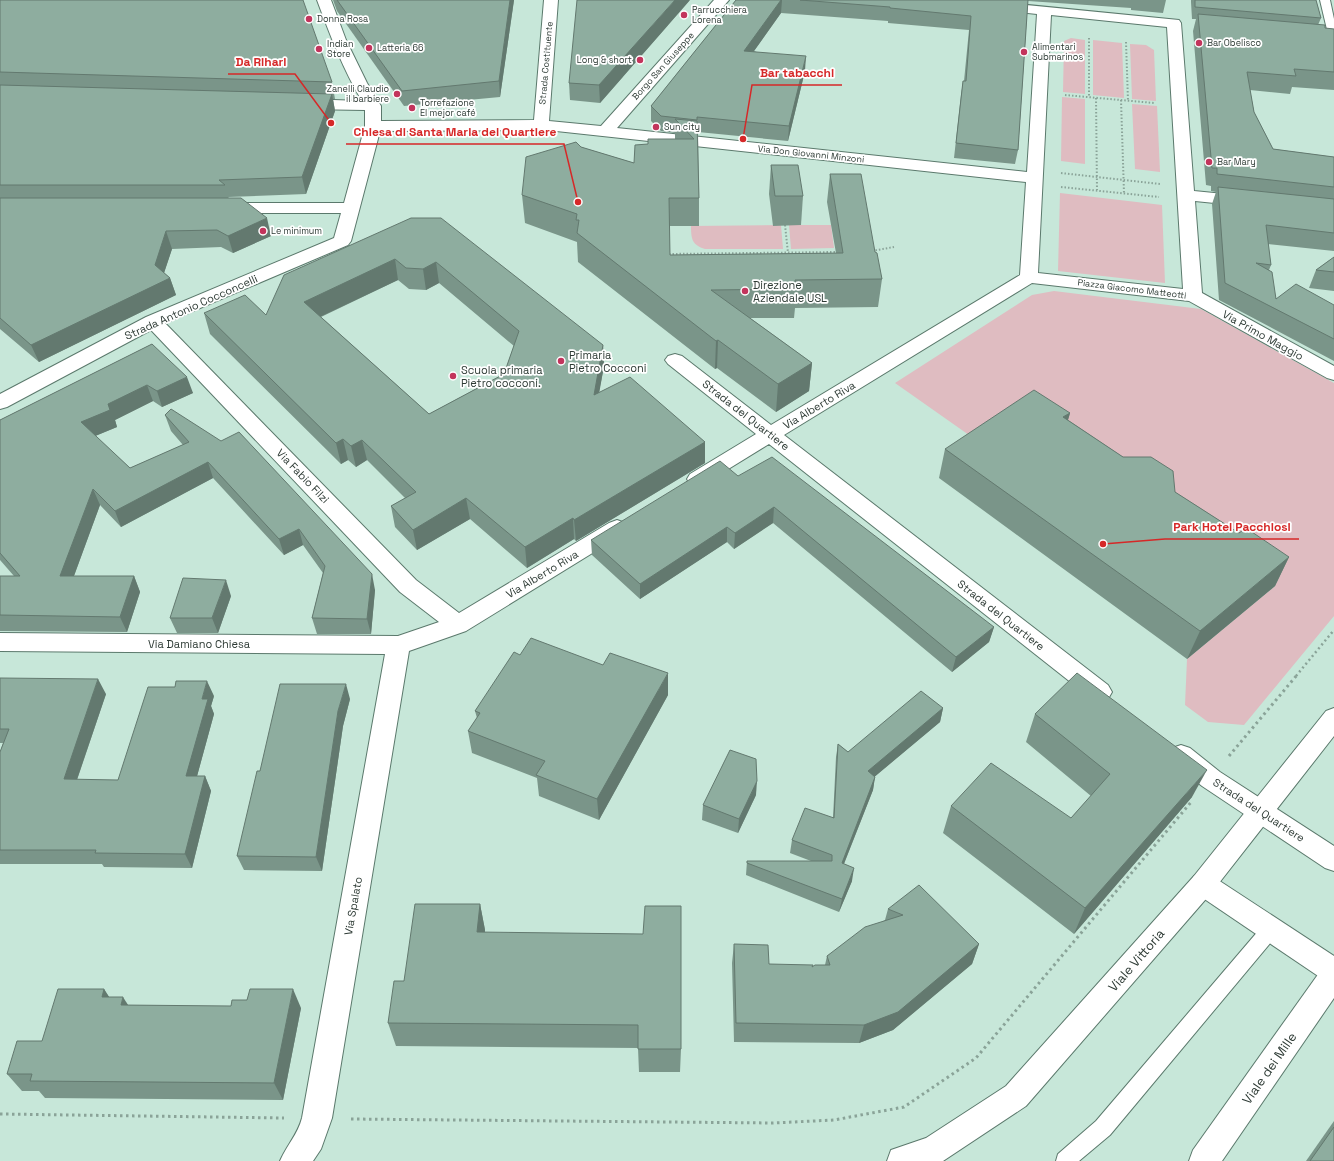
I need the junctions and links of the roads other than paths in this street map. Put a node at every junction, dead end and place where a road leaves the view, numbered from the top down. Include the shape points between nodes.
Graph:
1 (324, 0) edge
2 (552, 0) edge
3 (722, 0) edge
4 (1325, 0) edge
5 (986, 5) edge
6 (1044, 11) junction
7 (1318, 36) edge
8 (1334, 38) edge
9 (285, 103) edge
10 (373, 106) junction
11 (373, 126) junction
12 (541, 127) junction
13 (605, 132) junction
14 (1035, 178) junction
15 (1186, 195) junction
16 (1260, 203) edge
17 (207, 208) edge
18 (351, 208) junction
19 (1029, 277) junction
20 (1193, 296) junction
21 (153, 321) junction
22 (675, 360) dead end
23 (1334, 374) edge
24 (0, 402) edge
25 (771, 434) junction
26 (682, 488) edge
27 (635, 517) edge
28 (458, 625) junction
29 (0, 642) edge
30 (398, 646) junction
31 (1117, 705) edge
32 (1334, 718) edge
33 (1167, 744) edge
34 (1260, 811) junction
35 (1334, 859) edge
36 (1203, 884) junction
37 (1271, 929) junction
38 (1334, 971) edge
39 (1334, 975) edge
40 (295, 1161) edge
41 (902, 1161) edge
42 (1065, 1161) edge
43 (1204, 1161) edge

1 - 10 street via 342,47
2 - 12 street, Strada Costituente
3 - 13 street, Borgo San Giuseppe
4 - 8 lane
5 - 6 street, Piazza Giacomo Matteotti
6 - 14 street
6 - 15 street, Piazza Giacomo Matteotti via 1108,11 1181,23
7 - 8 street
9 - 10 street
10 - 11 street
11 - 12 street, Via Don Giovanni Minzoni
11 - 18 street
12 - 13 street, Via Don Giovanni Minzoni via 545,125
13 - 14 street, Via Don Giovanni Minzoni
14 - 19 street
15 - 16 street
15 - 20 street, Piazza Giacomo Matteotti
17 - 18 street
18 - 21 street, Strada Antonio Cocconcelli via 342,241
19 - 20 street, Piazza Giacomo Matteotti
19 - 25 street, Via Alberto Riva
20 - 23 street, Via Primo Maggio
21 - 24 street, Strada Antonio Cocconcelli
21 - 28 street, Via Fabio Filzi via 408,586
22 - 25 street, Strada del Quartiere
25 - 26 street, Via Alberto Riva
25 - 31 street, Strada del Quartiere
27 - 28 street, Via Alberto Riva
28 - 30 street, Via Alberto Riva
29 - 30 street, Via Damiano Chiesa
30 - 40 street, Via Spalato via 317,1118 311,1139
32 - 34 street, Viale Vittoria
33 - 34 street, Strada del Quartiere
34 - 35 street, Strada del Quartiere
34 - 36 street, Viale Vittoria
36 - 37 street
36 - 41 street, Viale Vittoria via 1016,1096 934,1150
37 - 38 street
37 - 42 lane via 1103,1128
39 - 43 street, Viale dei Mille

